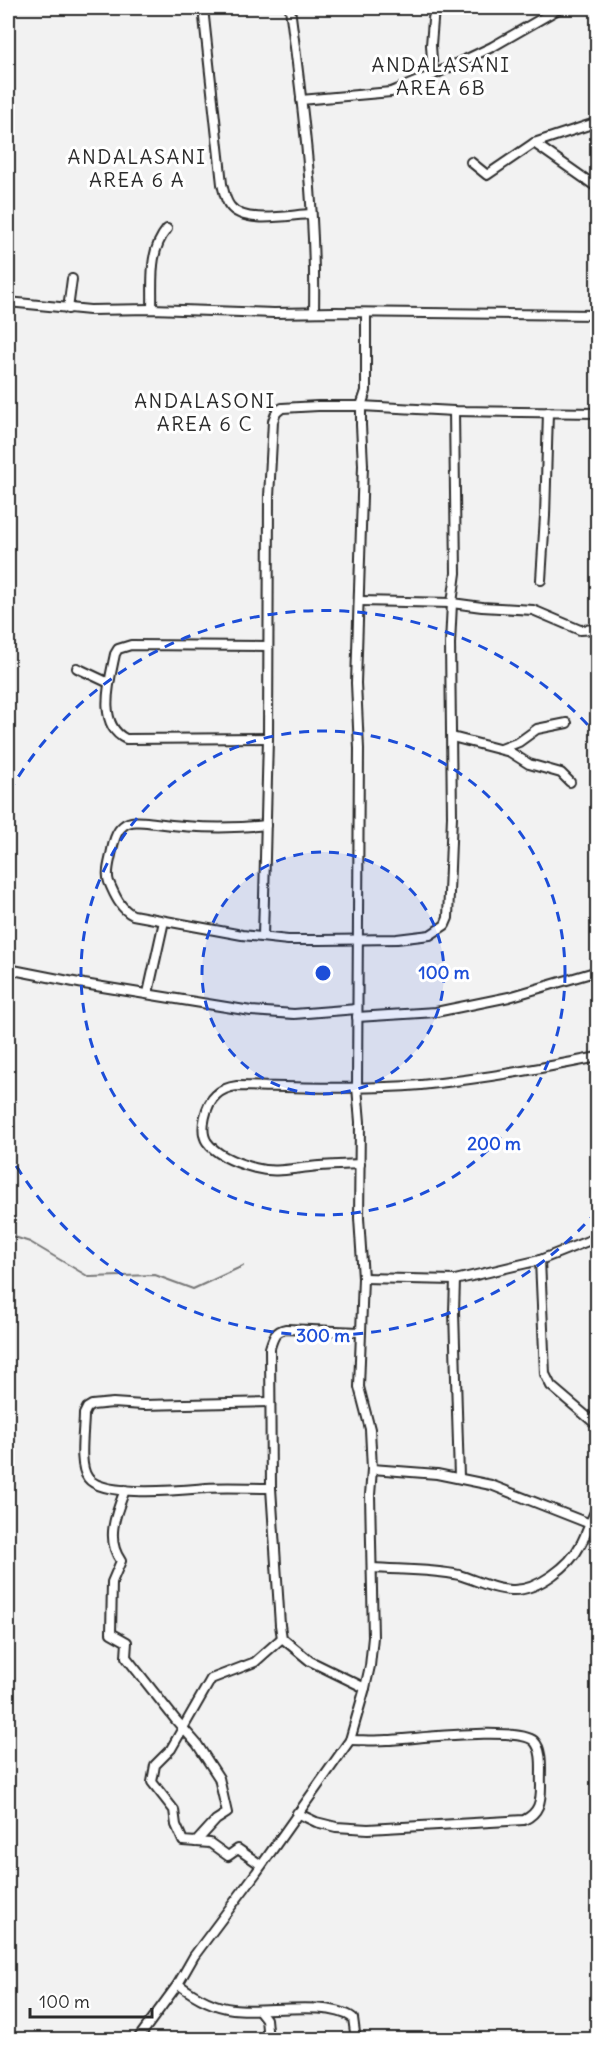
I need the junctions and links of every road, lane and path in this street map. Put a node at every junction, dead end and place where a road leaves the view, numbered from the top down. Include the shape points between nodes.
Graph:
1 (203, 8) edge
2 (290, 8) edge
3 (434, 8) edge
4 (559, 8) edge
5 (433, 75) junction
6 (301, 100) junction
7 (597, 122) edge
8 (534, 144) junction
9 (471, 162) dead end
10 (597, 188) edge
11 (310, 213) junction
12 (167, 229) dead end
13 (72, 279) dead end
14 (8, 302) edge
15 (68, 309) junction
16 (152, 309) junction
17 (314, 312) junction
18 (366, 313) junction
19 (597, 315) edge
20 (361, 406) junction
21 (454, 411) junction
22 (548, 412) junction
23 (597, 413) edge
24 (541, 580) dead end
25 (360, 600) junction
26 (452, 603) junction
27 (597, 629) edge
28 (268, 646) junction
29 (77, 668) dead end
30 (109, 683) junction
31 (567, 723) dead end
32 (268, 738) junction
33 (452, 738) junction
34 (501, 749) junction
35 (570, 782) dead end
36 (266, 825) junction
37 (164, 921) junction
38 (263, 937) junction
39 (358, 940) junction
40 (8, 969) edge
41 (597, 971) edge
42 (148, 993) junction
43 (357, 1013) junction
44 (597, 1057) edge
45 (357, 1087) junction
46 (360, 1164) junction
47 (597, 1238) edge
48 (540, 1260) junction
49 (363, 1278) junction
50 (455, 1280) junction
51 (360, 1332) junction
52 (270, 1402) junction
53 (597, 1426) edge
54 (372, 1469) junction
55 (459, 1477) junction
56 (271, 1488) junction
57 (125, 1490) junction
58 (597, 1506) edge
59 (588, 1523) junction
60 (597, 1527) edge
61 (372, 1568) junction
62 (282, 1638) junction
63 (365, 1688) junction
64 (182, 1728) junction
65 (350, 1740) junction
66 (297, 1813) junction
67 (196, 1842) junction
68 (261, 1865) junction
69 (178, 1984) junction
70 (259, 2010) junction
71 (137, 2040) edge
72 (268, 2040) edge
73 (356, 2040) edge

1 - 11 street via 222,184 229,206 237,214 257,218
2 - 6 street
3 - 5 street
4 - 5 street
5 - 6 street via 384,94
6 - 11 street
7 - 8 street
8 - 9 street via 487,175
8 - 10 street
11 - 17 street via 315,260
12 - 16 street via 160,237 153,260
13 - 15 street
14 - 15 street
15 - 16 street
16 - 17 street
17 - 18 street
18 - 19 street
18 - 20 street via 366,391
20 - 21 street
20 - 25 street
20 - 28 street via 289,407 276,413 269,497
21 - 22 street
21 - 26 street via 456,573
22 - 23 street
22 - 24 street
25 - 26 street
25 - 39 street via 356,683
26 - 27 street via 533,610 580,630
26 - 33 street
28 - 30 street via 122,647 116,654
28 - 32 street
29 - 30 street
30 - 32 street via 109,718 113,729 126,739
31 - 34 street via 537,729
32 - 36 street
33 - 34 street
33 - 39 street via 445,925 430,935
34 - 35 street via 529,764 561,773
36 - 37 street via 238,828 132,822 123,826 115,838 108,871 110,884 128,913
36 - 38 street
37 - 38 street
37 - 42 street
38 - 39 street
39 - 43 street
40 - 42 street
41 - 43 street via 509,997 436,1012
42 - 43 street via 251,1011
43 - 45 street
44 - 45 street via 512,1074 419,1085
45 - 46 street
45 - 46 street via 227,1088 212,1099 204,1134 218,1152 257,1168 284,1171
46 - 49 street
47 - 48 street
48 - 50 street
48 - 53 street via 545,1374 551,1386
49 - 50 street
49 - 51 street
50 - 55 street
51 - 52 street via 280,1330 270,1348
51 - 54 street via 359,1387 370,1429
52 - 56 street
52 - 57 street via 113,1403 87,1408 84,1471 96,1485
54 - 55 street
54 - 61 street
55 - 59 street
56 - 57 street
56 - 62 street
57 - 64 street via 112,1534 114,1552 121,1561 112,1582 111,1633 127,1642 126,1657
58 - 59 street
59 - 60 street
59 - 61 street via 582,1543 566,1563 523,1590 437,1572
61 - 63 street via 373,1637
62 - 63 street via 310,1661
62 - 64 street via 255,1662 211,1679
63 - 65 street
64 - 67 street via 219,1778 227,1813
64 - 67 street via 171,1749 155,1765 152,1782 174,1810 183,1840
65 - 66 street
65 - 66 street via 491,1734 528,1737 540,1754 539,1807 524,1820 368,1829 336,1827
66 - 68 street
67 - 68 street via 210,1843 228,1856 238,1849
68 - 69 street
69 - 70 street via 215,2005
69 - 71 street
70 - 72 street via 266,2019
70 - 73 street via 339,2012 353,2018

